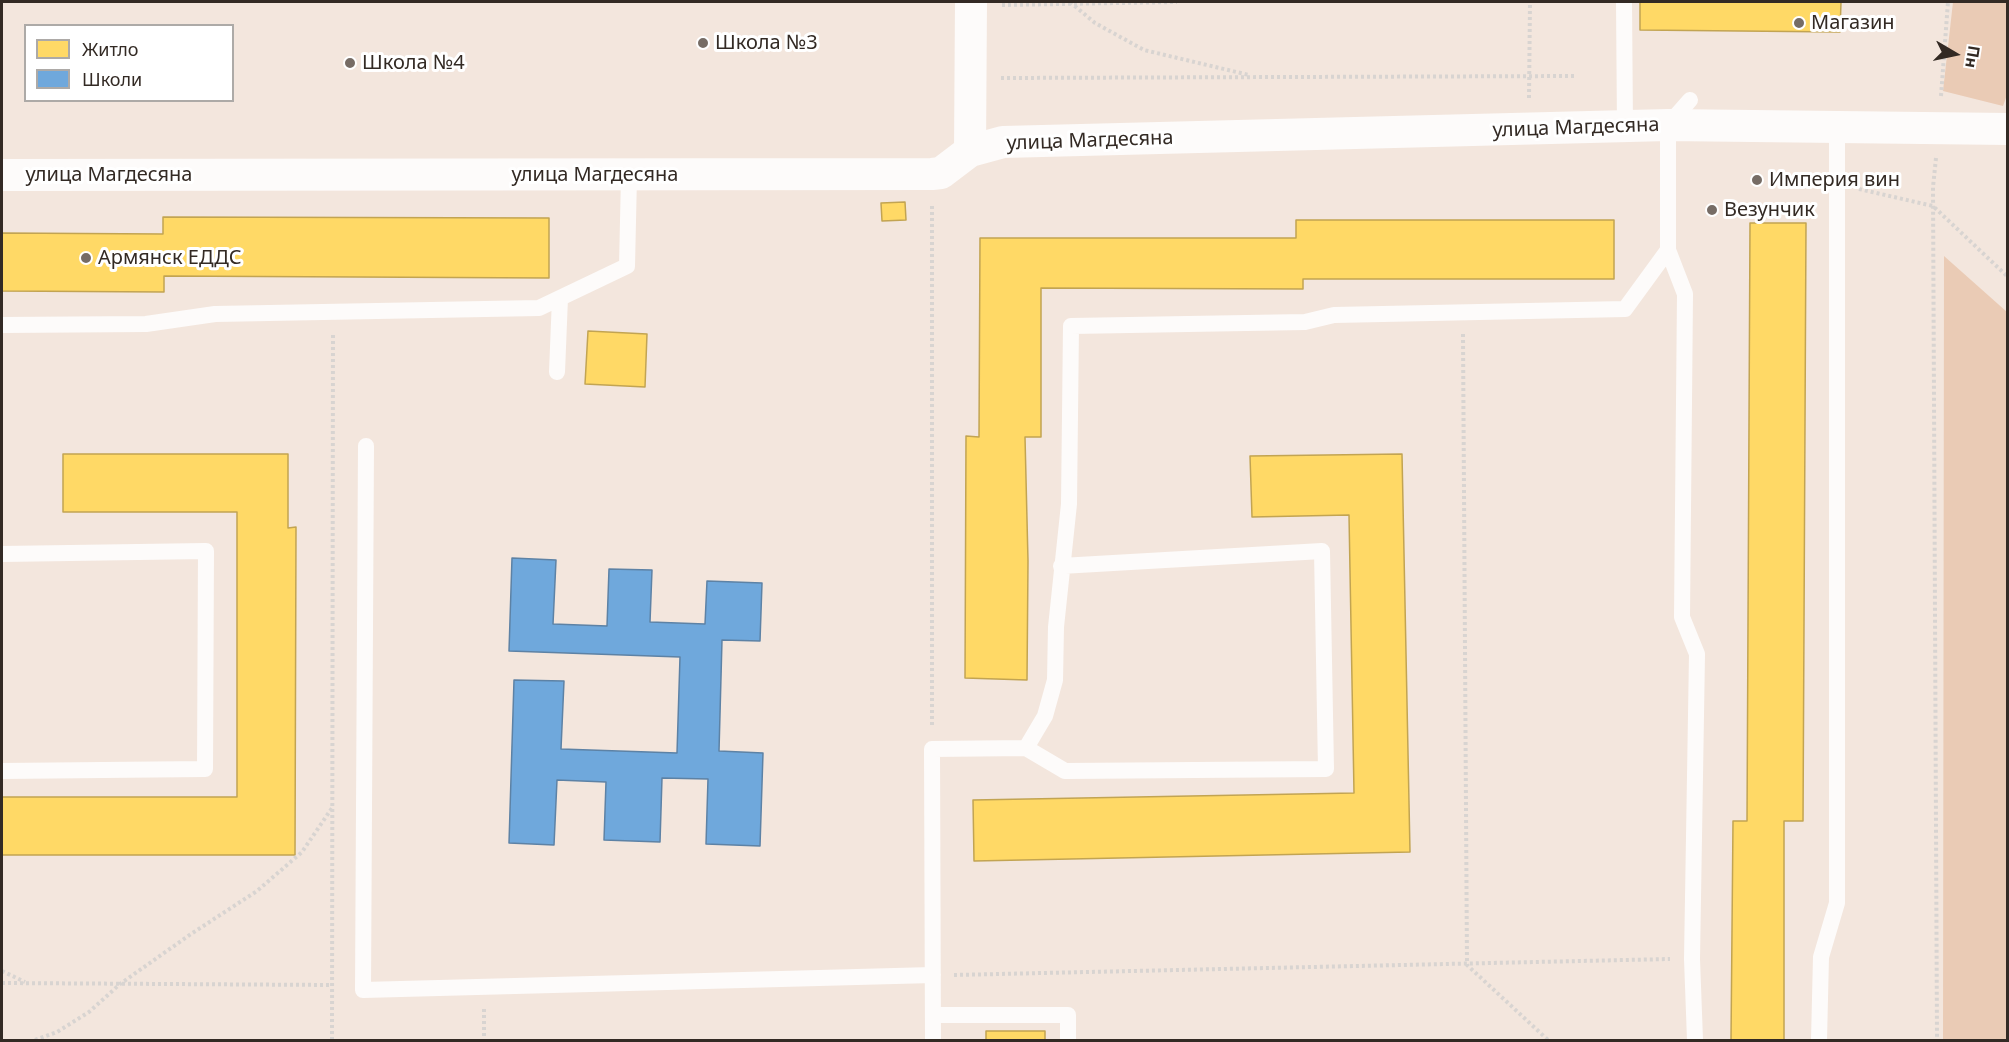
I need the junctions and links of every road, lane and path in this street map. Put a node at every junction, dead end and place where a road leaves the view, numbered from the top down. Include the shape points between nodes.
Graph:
1 (1070, 2) edge
2 (1177, 2) edge
3 (1530, 2) edge
4 (1624, 2) edge
5 (984, 4) edge
6 (1529, 76) junction
7 (1577, 76) dead end
8 (1255, 77) junction
9 (1001, 78) dead end
10 (1690, 100) dead end
11 (1529, 104) dead end
12 (1668, 125) junction
13 (1625, 127) junction
14 (1837, 127) junction
15 (2007, 129) edge
16 (970, 151) junction
17 (932, 174) junction
18 (2, 175) edge
19 (629, 176) junction
20 (1837, 183) junction
21 (1933, 187) dead end
22 (1934, 206) junction
23 (1668, 250) junction
24 (2007, 277) edge
25 (560, 298) junction
26 (333, 312) junction
27 (1463, 313) junction
28 (2, 325) edge
29 (557, 372) dead end
30 (366, 446) dead end
31 (2, 554) edge
32 (1061, 566) junction
33 (1026, 748) junction
34 (932, 749) junction
35 (2, 771) edge
36 (333, 808) junction
37 (1692, 959) junction
38 (1467, 965) junction
39 (2, 971) edge
40 (933, 975) junction
41 (2, 983) edge
42 (27, 984) junction
43 (120, 984) junction
44 (332, 986) junction
45 (484, 987) junction
46 (933, 1015) junction
47 (35, 1041) edge
48 (332, 1041) edge
49 (484, 1041) edge
50 (933, 1041) edge
51 (1068, 1041) edge
52 (1548, 1041) edge
53 (1695, 1041) edge
54 (1819, 1041) edge
55 (1937, 1041) edge

1 - 2 path
1 - 5 path
1 - 8 path via 1095,22 1144,50
3 - 6 path
4 - 13 lane
5 - 16 street
6 - 7 path
6 - 8 path
6 - 11 path
8 - 9 path
10 - 12 lane
12 - 13 street, улица Магдесяна
12 - 14 street, улица Магдесяна
12 - 23 lane
13 - 16 street, улица Магдесяна via 1003,142
14 - 15 street, улица Магдесяна
14 - 20 lane
16 - 17 street, улица Магдесяна via 941,173
17 - 19 street, улица Магдесяна
17 - 34 path
18 - 19 street, улица Магдесяна
19 - 25 lane via 627,266
20 - 22 path
20 - 54 lane via 1837,903 1821,957
21 - 22 path
22 - 24 path
22 - 55 path
23 - 27 lane via 1625,309
23 - 37 lane via 1685,294 1682,617 1697,654
25 - 26 lane via 539,308
25 - 29 lane
26 - 28 lane via 215,314 146,324
26 - 36 path
27 - 32 lane via 1334,315 1305,322 1071,326 1069,504
27 - 38 path
30 - 45 lane via 363,990
31 - 35 lane via 206,551 205,769
32 - 33 lane via 1055,680 1045,716
32 - 33 lane via 1322,551 1326,769 1065,771
33 - 34 lane
34 - 40 lane
36 - 43 path via 302,852 257,891
36 - 44 path
37 - 38 path
37 - 53 lane
38 - 40 path
38 - 52 path
39 - 42 path
40 - 45 lane
40 - 46 lane
41 - 42 path
42 - 43 path
43 - 44 path
43 - 47 path via 90,1012
44 - 48 path
45 - 49 path
46 - 50 lane
46 - 51 lane via 1068,1015

